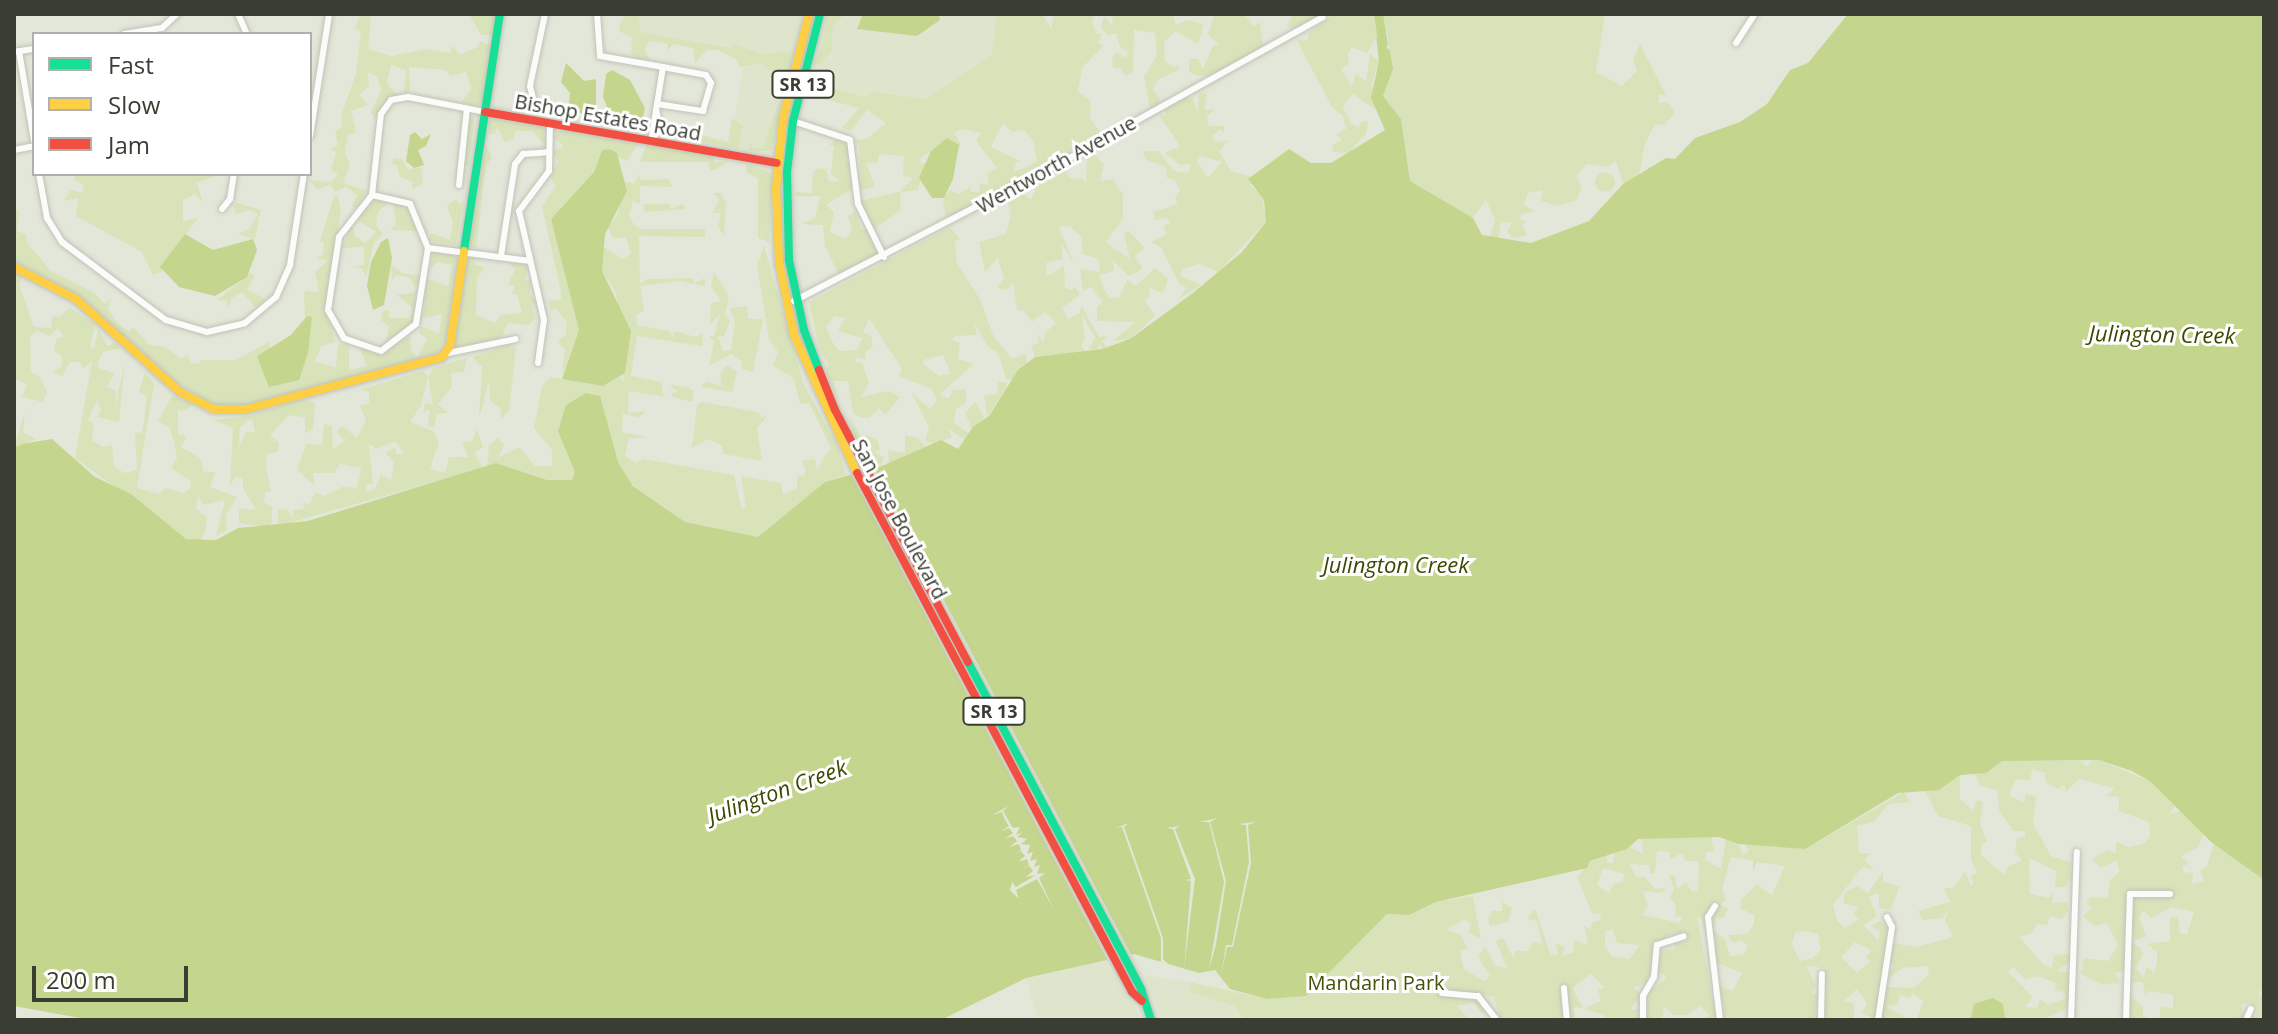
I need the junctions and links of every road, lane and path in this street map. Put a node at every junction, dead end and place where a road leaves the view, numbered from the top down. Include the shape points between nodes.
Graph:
1 (177, 14) edge
2 (250, 14) edge
3 (329, 14) edge
4 (500, 14) edge
5 (545, 14) edge
6 (597, 14) edge
7 (809, 14) edge
8 (818, 14) edge
9 (1755, 14) edge
10 (240, 16) edge
11 (1323, 17) dead end
12 (137, 32) edge
13 (1736, 43) dead end
14 (17, 52) edge
15 (663, 67) junction
16 (789, 95) junction
17 (533, 98) dead end
18 (657, 107) junction
19 (467, 108) junction
20 (485, 112) junction
21 (793, 121) junction
22 (312, 123) edge
23 (550, 123) junction
24 (32, 133) edge
25 (651, 142) junction
26 (549, 152) junction
27 (777, 163) junction
28 (39, 176) edge
29 (234, 176) edge
30 (304, 176) edge
31 (459, 185) dead end
32 (372, 195) junction
33 (222, 209) dead end
34 (786, 218) junction
35 (428, 248) junction
36 (465, 250) junction
37 (501, 256) junction
38 (884, 257) junction
39 (530, 261) junction
40 (14, 267) edge
41 (796, 301) junction
42 (786, 304) junction
43 (516, 339) dead end
44 (448, 353) junction
45 (538, 363) dead end
46 (854, 456) junction
47 (2077, 852) dead end
48 (2170, 894) dead end
49 (1715, 906) dead end
50 (1887, 917) dead end
51 (1684, 936) dead end
52 (1822, 974) dead end
53 (1564, 988) dead end
54 (1442, 993) dead end
55 (2251, 1009) dead end
56 (1151, 1020) edge
57 (1497, 1020) edge
58 (1567, 1020) edge
59 (1643, 1020) edge
60 (1720, 1020) edge
61 (1821, 1020) edge
62 (1878, 1020) edge
63 (2071, 1020) edge
64 (2126, 1020) edge
65 (2246, 1020) edge

1 - 12 street via 162,28
2 - 10 street
3 - 22 street
4 - 20 main road
5 - 17 street via 530,86
6 - 15 street via 597,54
7 - 16 main road, San Jose Boulevard / SR 13
8 - 21 main road, San Jose Boulevard / SR 13
9 - 13 street
11 - 38 street, Wentworth Avenue
14 - 24 street
15 - 18 street
15 - 18 street via 706,75 711,83 703,111
16 - 21 main road via 788,117
16 - 27 main road, San Jose Boulevard / SR 13
18 - 25 street
19 - 20 street
19 - 31 street
19 - 32 street via 408,97 388,103 381,114
20 - 23 main road, Bishop Estates Road
20 - 36 main road, Bishop Estates Road
21 - 34 main road, San Jose Boulevard / SR 13
21 - 38 street via 850,140 858,204
23 - 25 main road, Bishop Estates Road
23 - 26 street
25 - 27 main road, Bishop Estates Road
26 - 37 street via 523,154 515,164
26 - 39 street via 546,178 519,211
27 - 34 main road via 783,168
27 - 42 main road, San Jose Boulevard / SR 13 via 776,229
28 - 30 street via 47,218 62,242 166,320 207,332 245,323 276,297 290,265
29 - 33 street via 230,199
32 - 35 street via 410,204
32 - 35 street via 337,243 328,310 341,335 381,351 411,330
34 - 41 main road, San Jose Boulevard / SR 13
35 - 36 street
36 - 37 street
36 - 44 main road, Bishop Estates Road
37 - 39 street
38 - 41 street, Wentworth Avenue
39 - 45 street via 544,320
40 - 44 main road via 76,299 180,392 213,409 247,409
41 - 42 street, Wentworth Avenue
41 - 46 main road, San Jose Boulevard / SR 13 via 820,377
42 - 46 main road, San Jose Boulevard / SR 13 via 809,376
43 - 44 street
46 - 56 main road, San Jose Boulevard / SR 13
47 - 63 street via 2077,967
48 - 64 street via 2130,894
49 - 60 street via 1708,917
50 - 62 street via 1892,927
51 - 59 street via 1657,945 1655,973 1643,996
52 - 61 street
53 - 58 street
54 - 57 street via 1478,996
55 - 65 street

